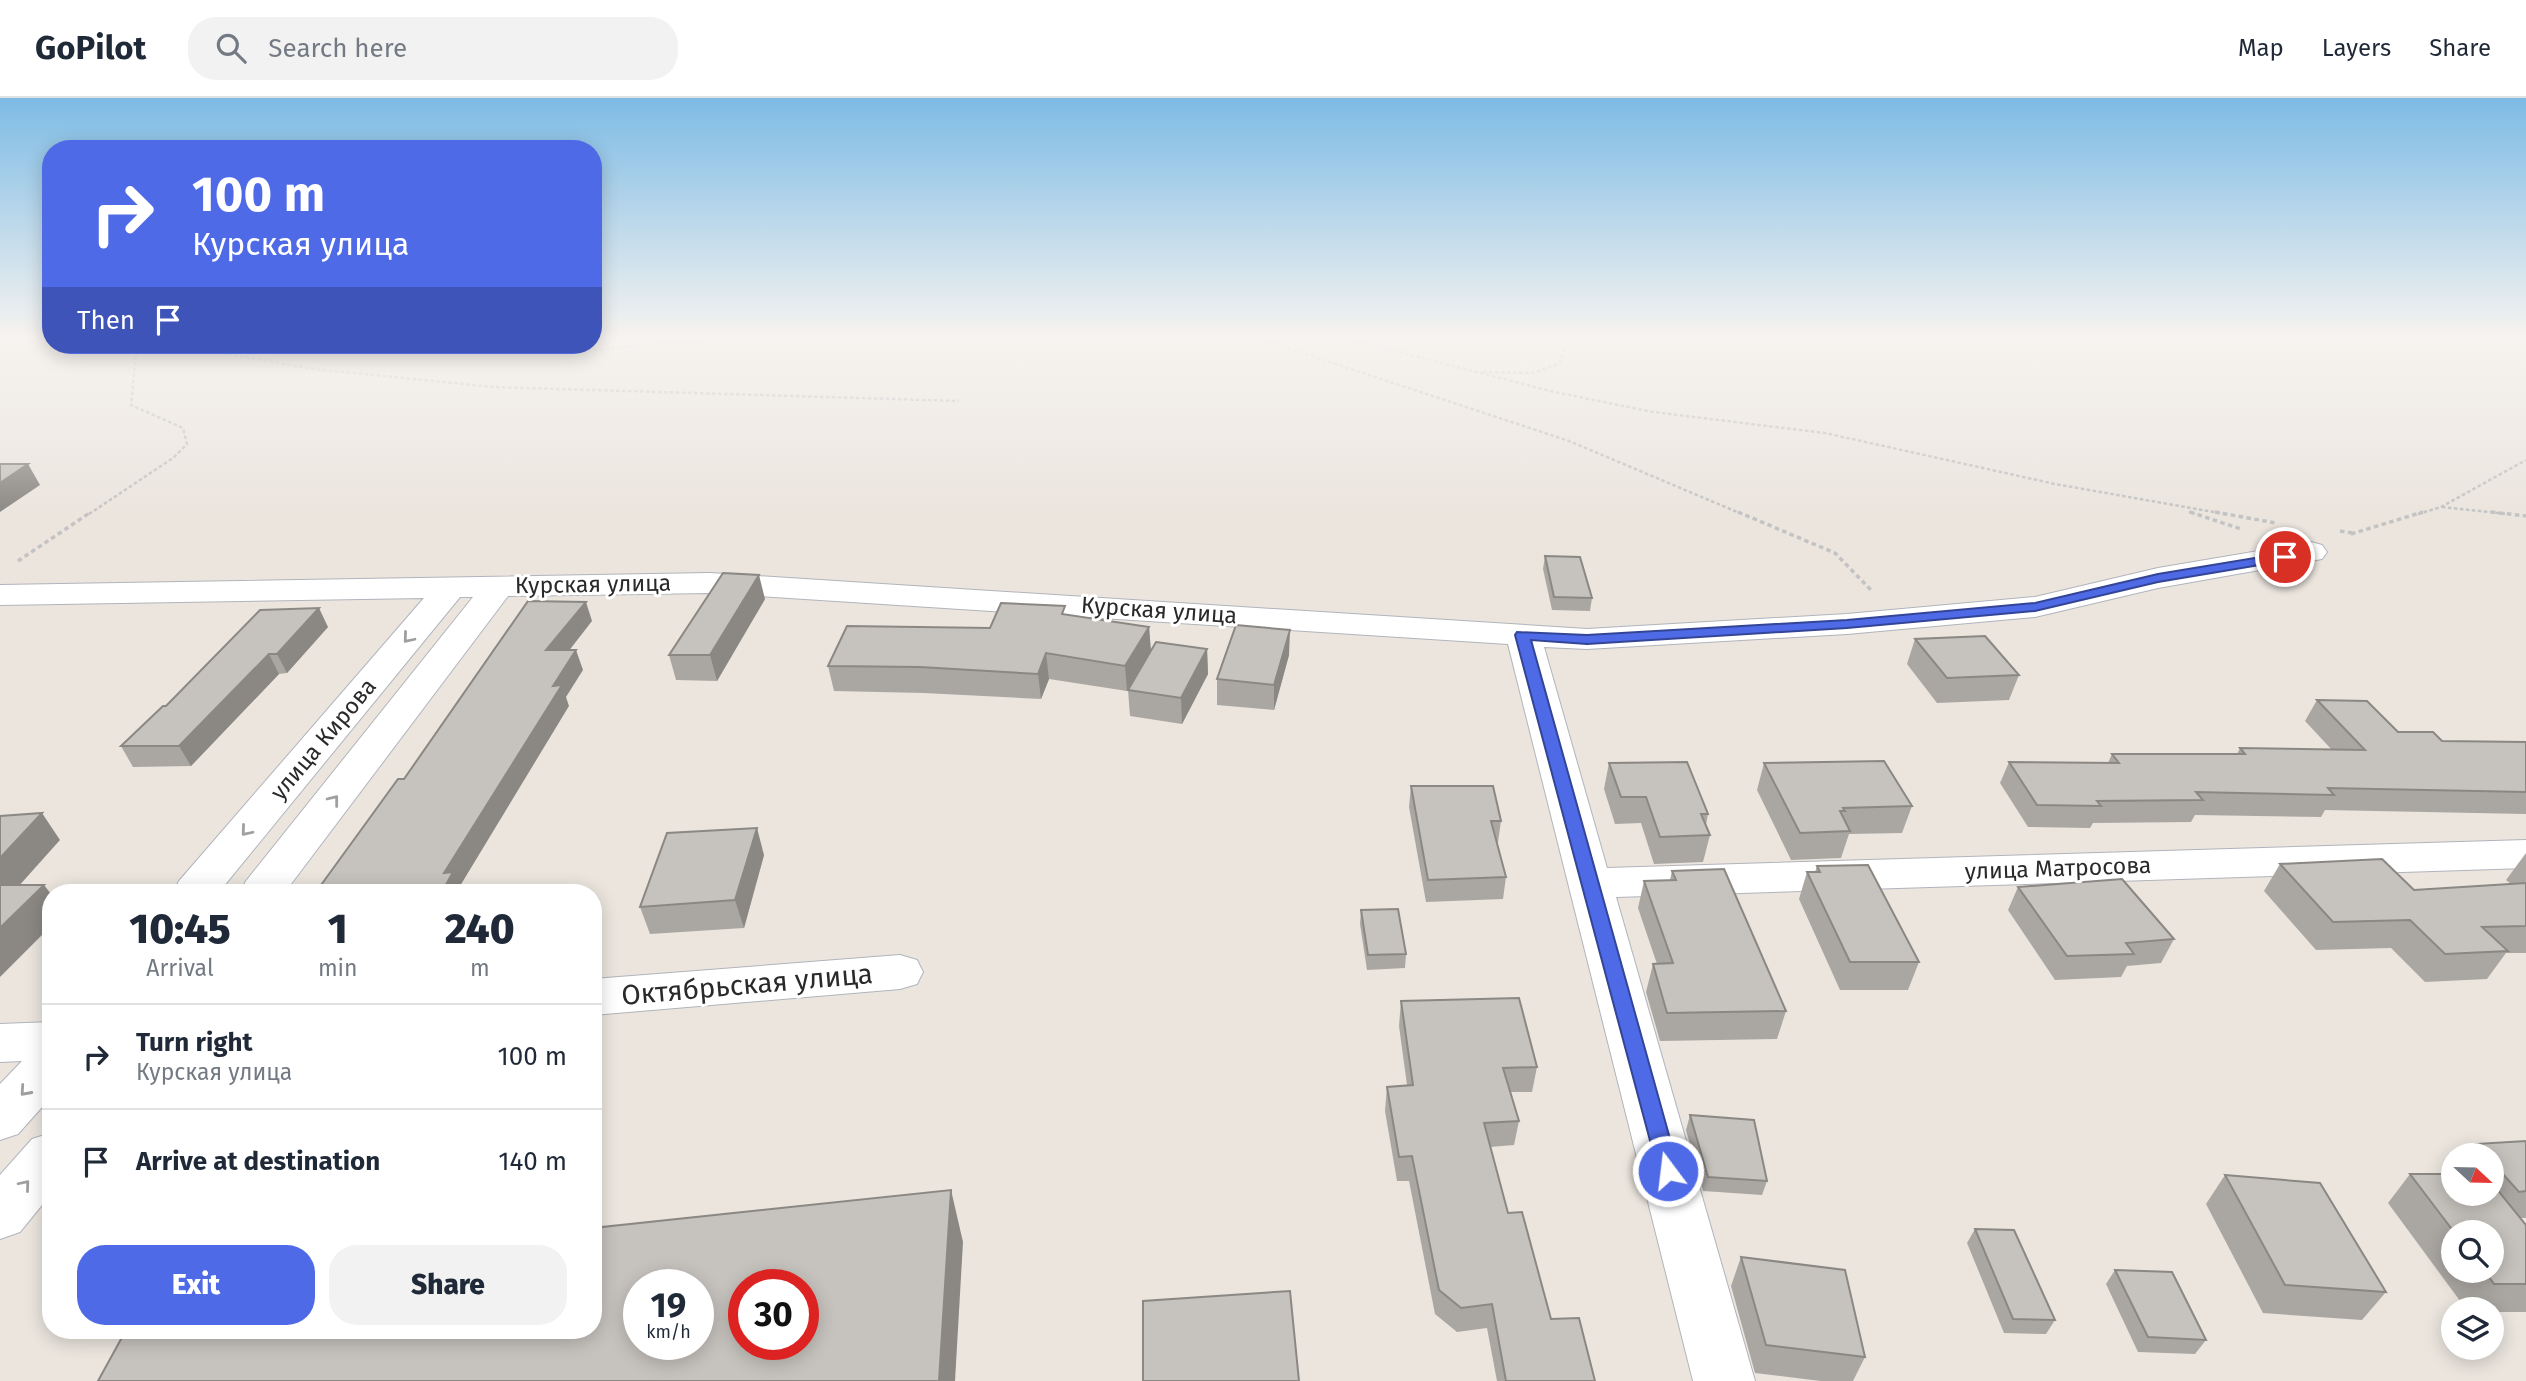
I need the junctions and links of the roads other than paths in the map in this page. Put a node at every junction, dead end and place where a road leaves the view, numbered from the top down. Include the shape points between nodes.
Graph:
1 (2311, 552) road end
2 (6, 580) edge
3 (500, 585) junction
4 (452, 586) junction
5 (1522, 635) junction
6 (2526, 854) edge
7 (1590, 883) junction
8 (202, 884) edge
9 (268, 884) edge
10 (900, 972) dead end
11 (602, 996) edge
12 (42, 1041) edge
13 (0, 1042) edge
14 (42, 1073) edge
15 (0, 1119) edge
16 (42, 1166) edge
17 (0, 1215) edge
18 (1724, 1381) edge

1 - 5 street, Курская улица via 2158,578 2035,607 1587,639
2 - 4 street, Курская улица
3 - 4 street, Курская улица
3 - 5 street, Курская улица via 709,583
9 -> 3 street, улица Кирова
4 -> 8 street, улица Кирова
5 - 7 street
6 - 7 street, улица Матросова
7 - 18 street
10 - 11 street, Октябрьская улица
12 - 13 street
14 -> 15 street
17 -> 16 street

